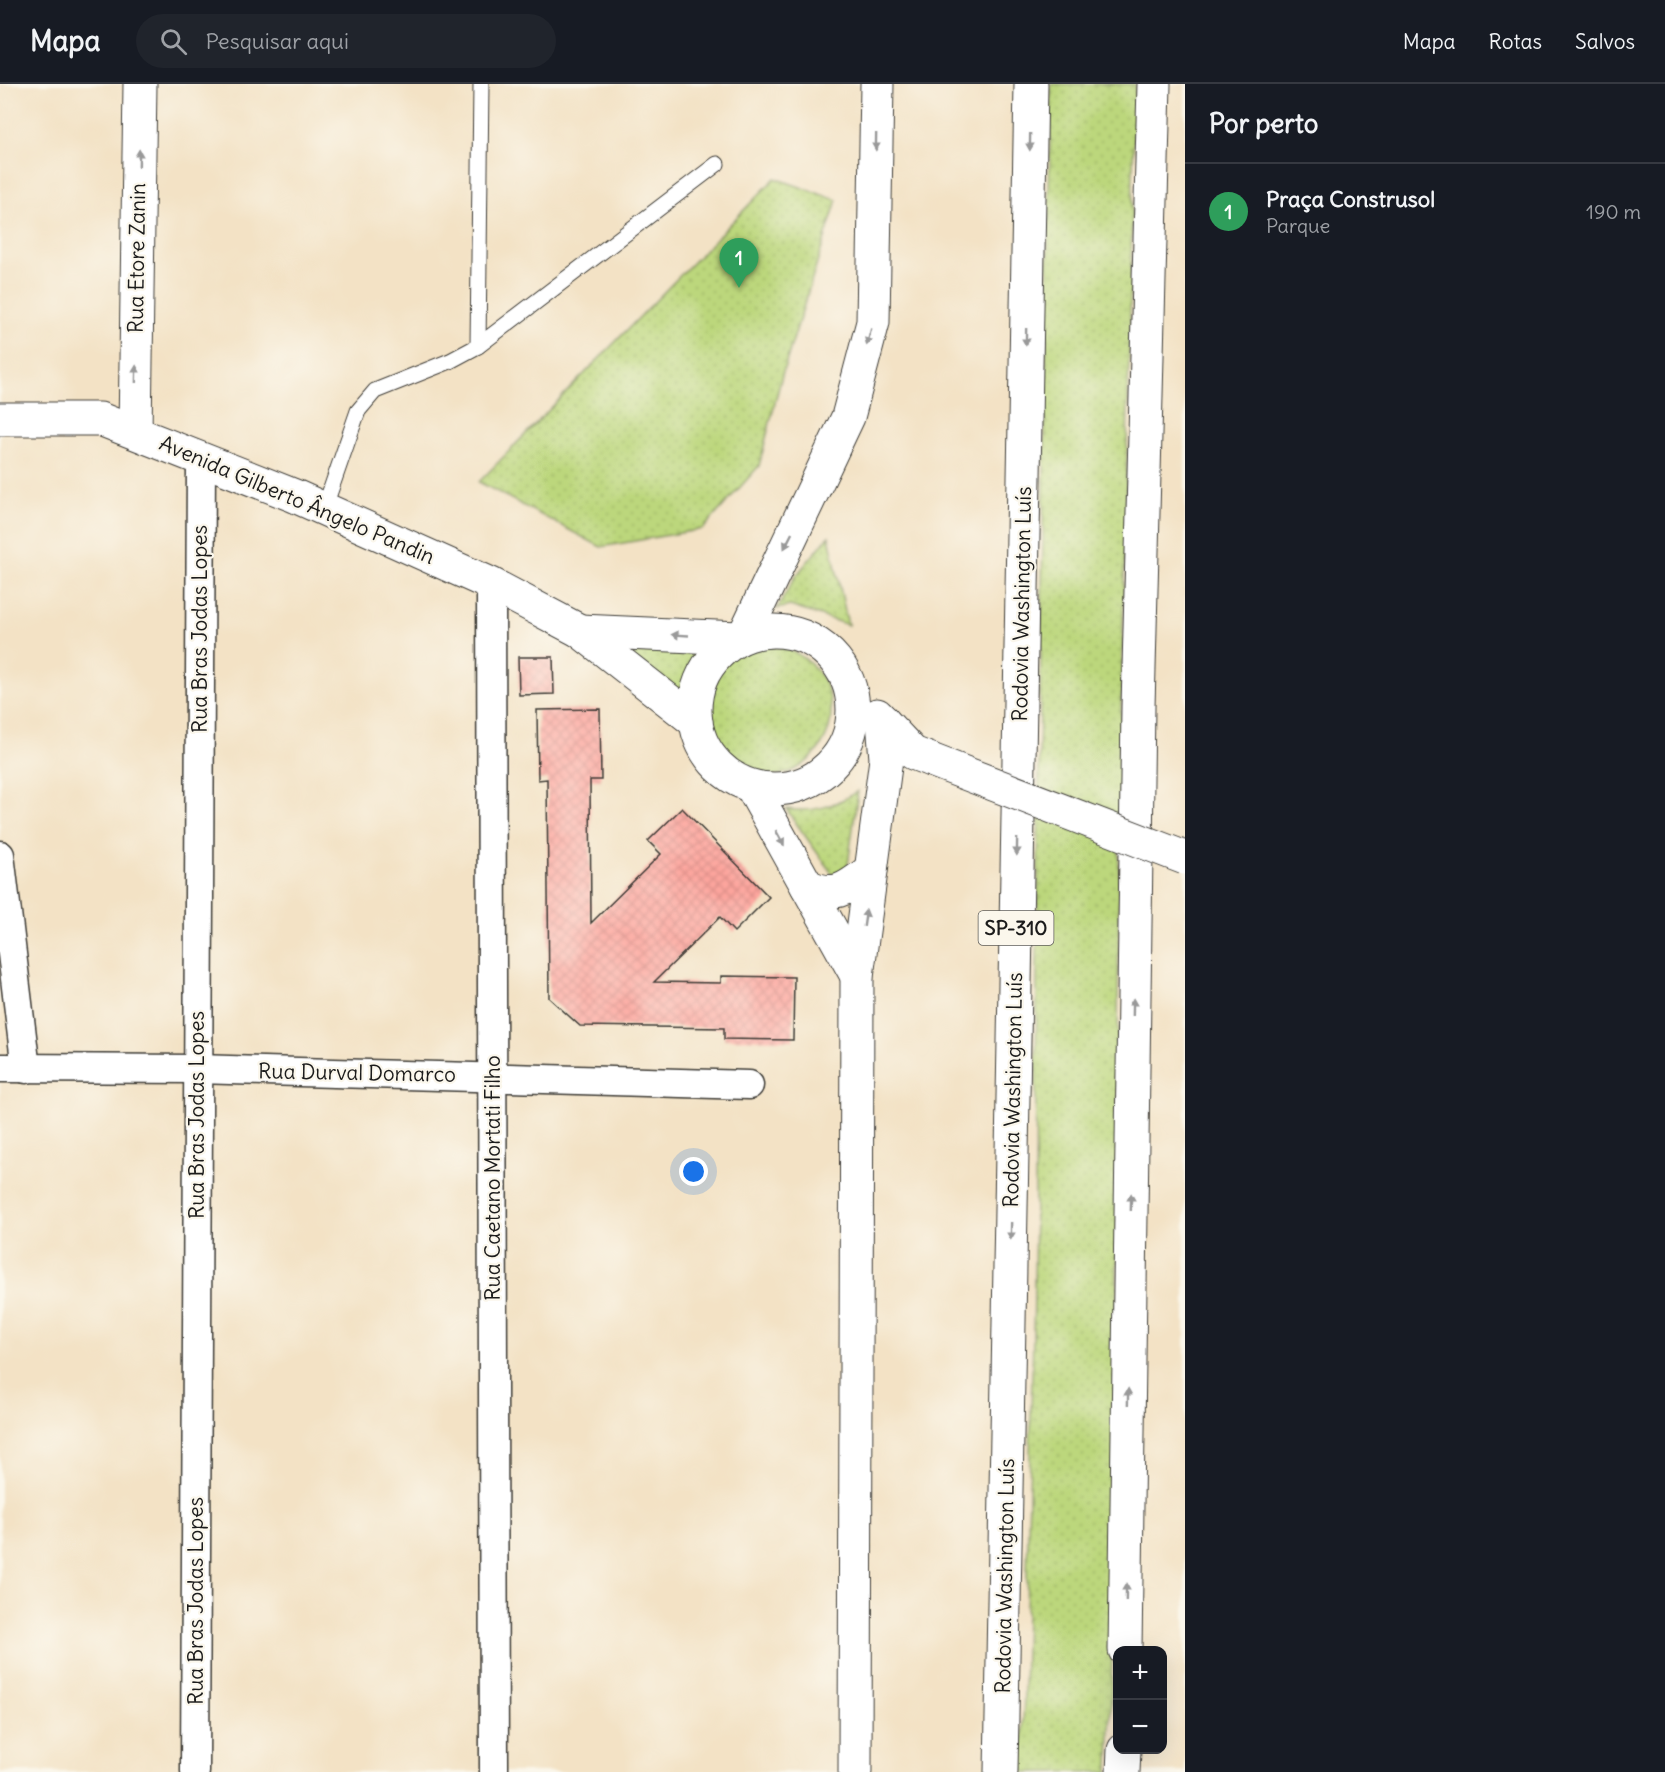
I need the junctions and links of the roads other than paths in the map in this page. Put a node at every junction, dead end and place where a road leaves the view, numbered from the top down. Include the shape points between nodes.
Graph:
1 (140, 84) edge
2 (481, 84) edge
3 (877, 84) edge
4 (1031, 84) edge
5 (1154, 84) edge
6 (717, 164) dead end
7 (478, 346) junction
8 (0, 419) edge
9 (135, 432) junction
10 (201, 459) junction
11 (324, 509) junction
12 (491, 584) junction
13 (580, 631) junction
14 (742, 637) junction
15 (850, 688) junction
16 (696, 722) junction
17 (910, 757) junction
18 (823, 773) junction
19 (752, 787) junction
20 (0, 855) edge
21 (1185, 858) edge
22 (871, 870) junction
23 (807, 886) junction
24 (857, 976) junction
25 (13, 1068) edge
26 (197, 1069) junction
27 (493, 1076) junction
28 (749, 1085) dead end
29 (1125, 1646) edge
30 (1124, 1754) edge
31 (195, 1772) edge
32 (494, 1772) edge
33 (855, 1772) edge
34 (1001, 1772) edge
35 (1123, 1772) edge

9 -> 1 main road, Rua Etore Zanin
2 - 7 lane
3 -> 14 main road via 873,322 848,417
4 -> 34 main road, Rodovia Washington Luís / SP-310
29 -> 5 main road via 1137,707
6 - 7 lane
7 - 11 lane via 375,391 358,411
8 - 9 main road, Avenida Gilberto Ângelo Pandin via 100,419
9 - 10 main road, Avenida Gilberto Ângelo Pandin
10 - 11 main road, Avenida Gilberto Ângelo Pandin
10 - 26 street, Rua Bras Jodas Lopes
11 - 12 main road, Avenida Gilberto Ângelo Pandin
12 - 13 main road, Avenida Gilberto Ângelo Pandin
12 - 27 street, Rua Caetano Mortati Filho
14 -> 13 main road, Avenida Gilberto Ângelo Pandin
13 - 16 main road, Avenida Gilberto Ângelo Pandin
14 - 15 main road via 770,630 796,634 820,645 839,664
14 - 16 main road via 712,659 704,673 695,705
15 - 17 main road via 883,721
15 - 18 main road via 852,726 841,752
16 - 19 main road via 702,744 714,763 731,778
17 - 18 main road
17 - 21 main road, bridge
17 - 22 main road
18 - 19 main road via 789,789
19 -> 23 main road
20 - 25 street
22 - 23 main road via 848,888 834,892 824,894
24 -> 22 main road
23 - 24 main road
24 - 33 main road
25 - 26 street, Rua Durval Domarco
26 - 27 street, Rua Durval Domarco
26 - 31 street, Rua Bras Jodas Lopes
27 - 28 street, Rua Durval Domarco
27 - 32 street, Rua Caetano Mortati Filho
30 - 35 main road

